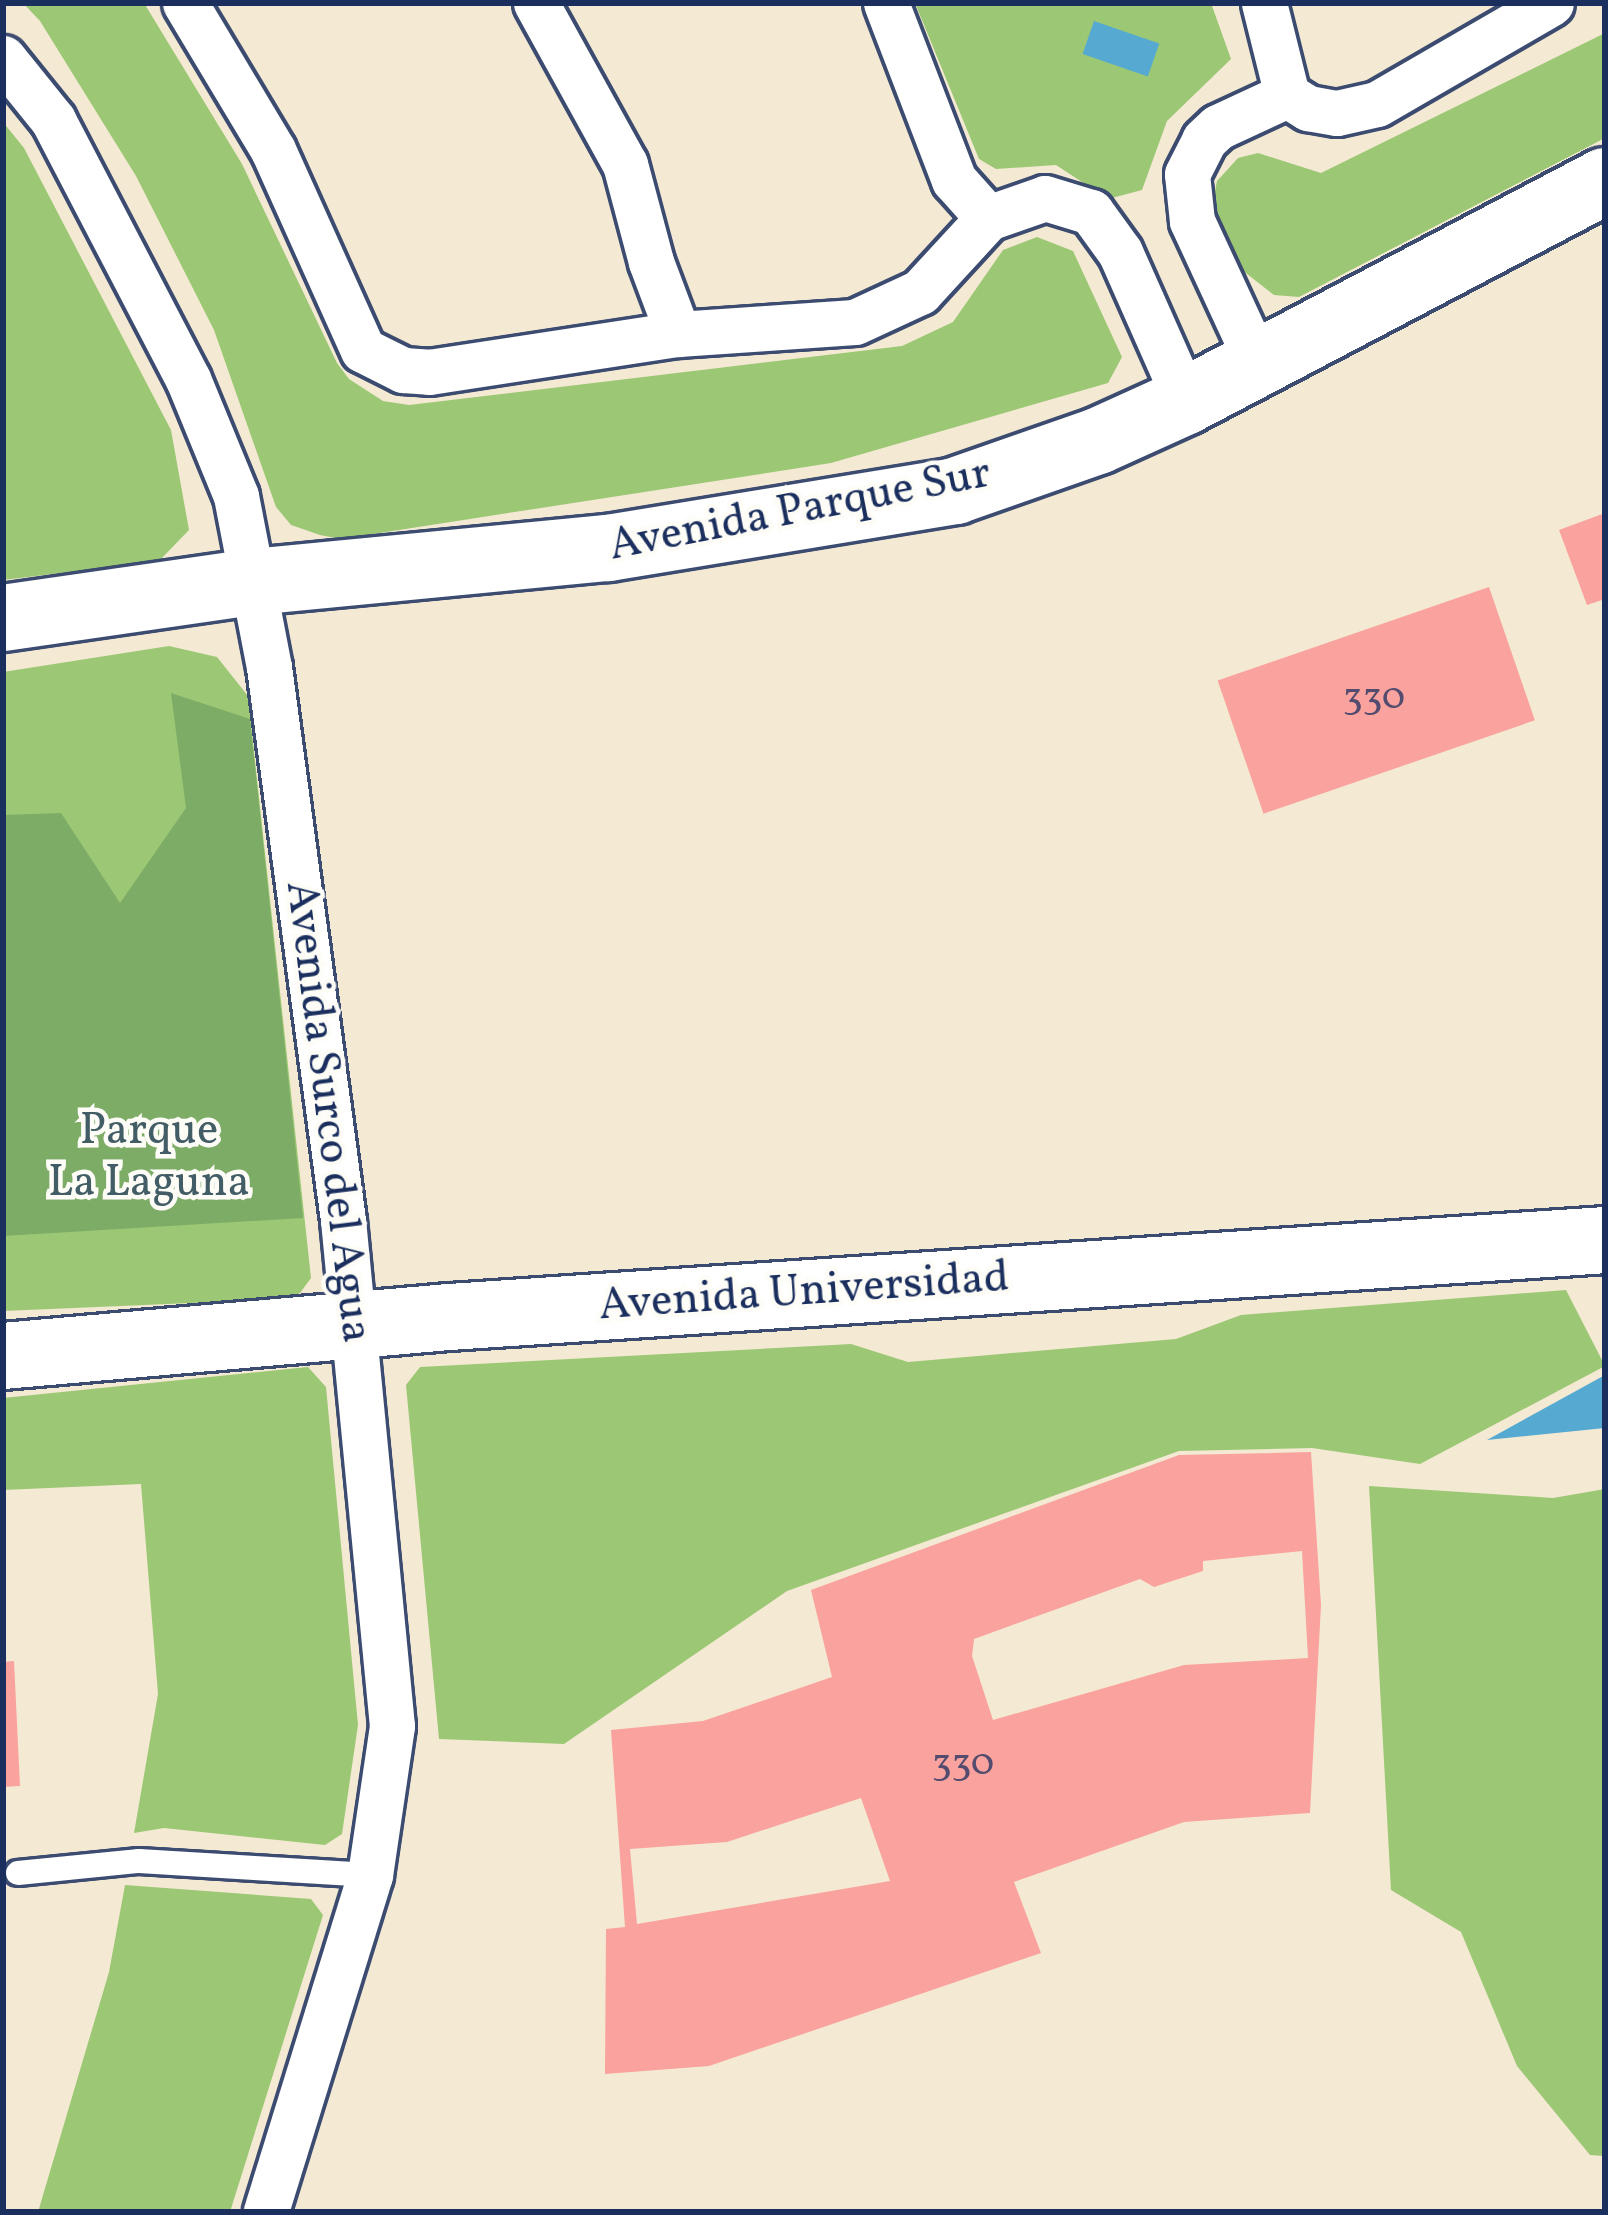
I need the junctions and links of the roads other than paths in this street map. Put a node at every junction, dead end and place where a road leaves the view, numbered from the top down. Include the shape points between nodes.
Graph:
1 (185, 3) edge
2 (536, 3) edge
3 (886, 3) edge
4 (1264, 3) edge
5 (1550, 3) edge
6 (3, 58) edge
7 (1287, 95) junction
8 (1605, 182) edge
9 (988, 218) junction
10 (678, 334) junction
11 (1259, 366) junction
12 (1186, 401) junction
13 (253, 582) junction
14 (3, 618) edge
15 (1605, 1240) edge
16 (355, 1324) junction
17 (3, 1356) edge
18 (18, 1873) dead end
19 (370, 1874) junction
20 (266, 2212) edge

1 - 10 street via 273,150 363,350 403,370 429,372
2 - 10 street via 625,164
3 - 9 street via 954,180
4 - 7 street
5 - 7 street via 1377,104 1337,113
6 - 13 street, Avenida Surco del Agua via 53,121 188,379 236,496
7 - 11 street via 1218,127 1187,175 1192,220
8 - 11 street, Avenida Parque Sur
9 - 10 street via 920,292 855,322
9 - 12 street via 1046,198 1091,212 1120,252
11 - 12 street, Avenida Parque Sur
12 - 13 street, Avenida Parque Sur via 955,491 608,548
13 - 14 street, Avenida Parque Sur
13 - 16 street, Avenida Surco del Agua
15 - 16 street, Avenida Universidad
16 - 17 street, Avenida Universidad
16 - 19 street, Avenida Surco del Agua via 392,1726
18 - 19 lane via 139,1861
19 - 20 street, Avenida Surco del Agua

